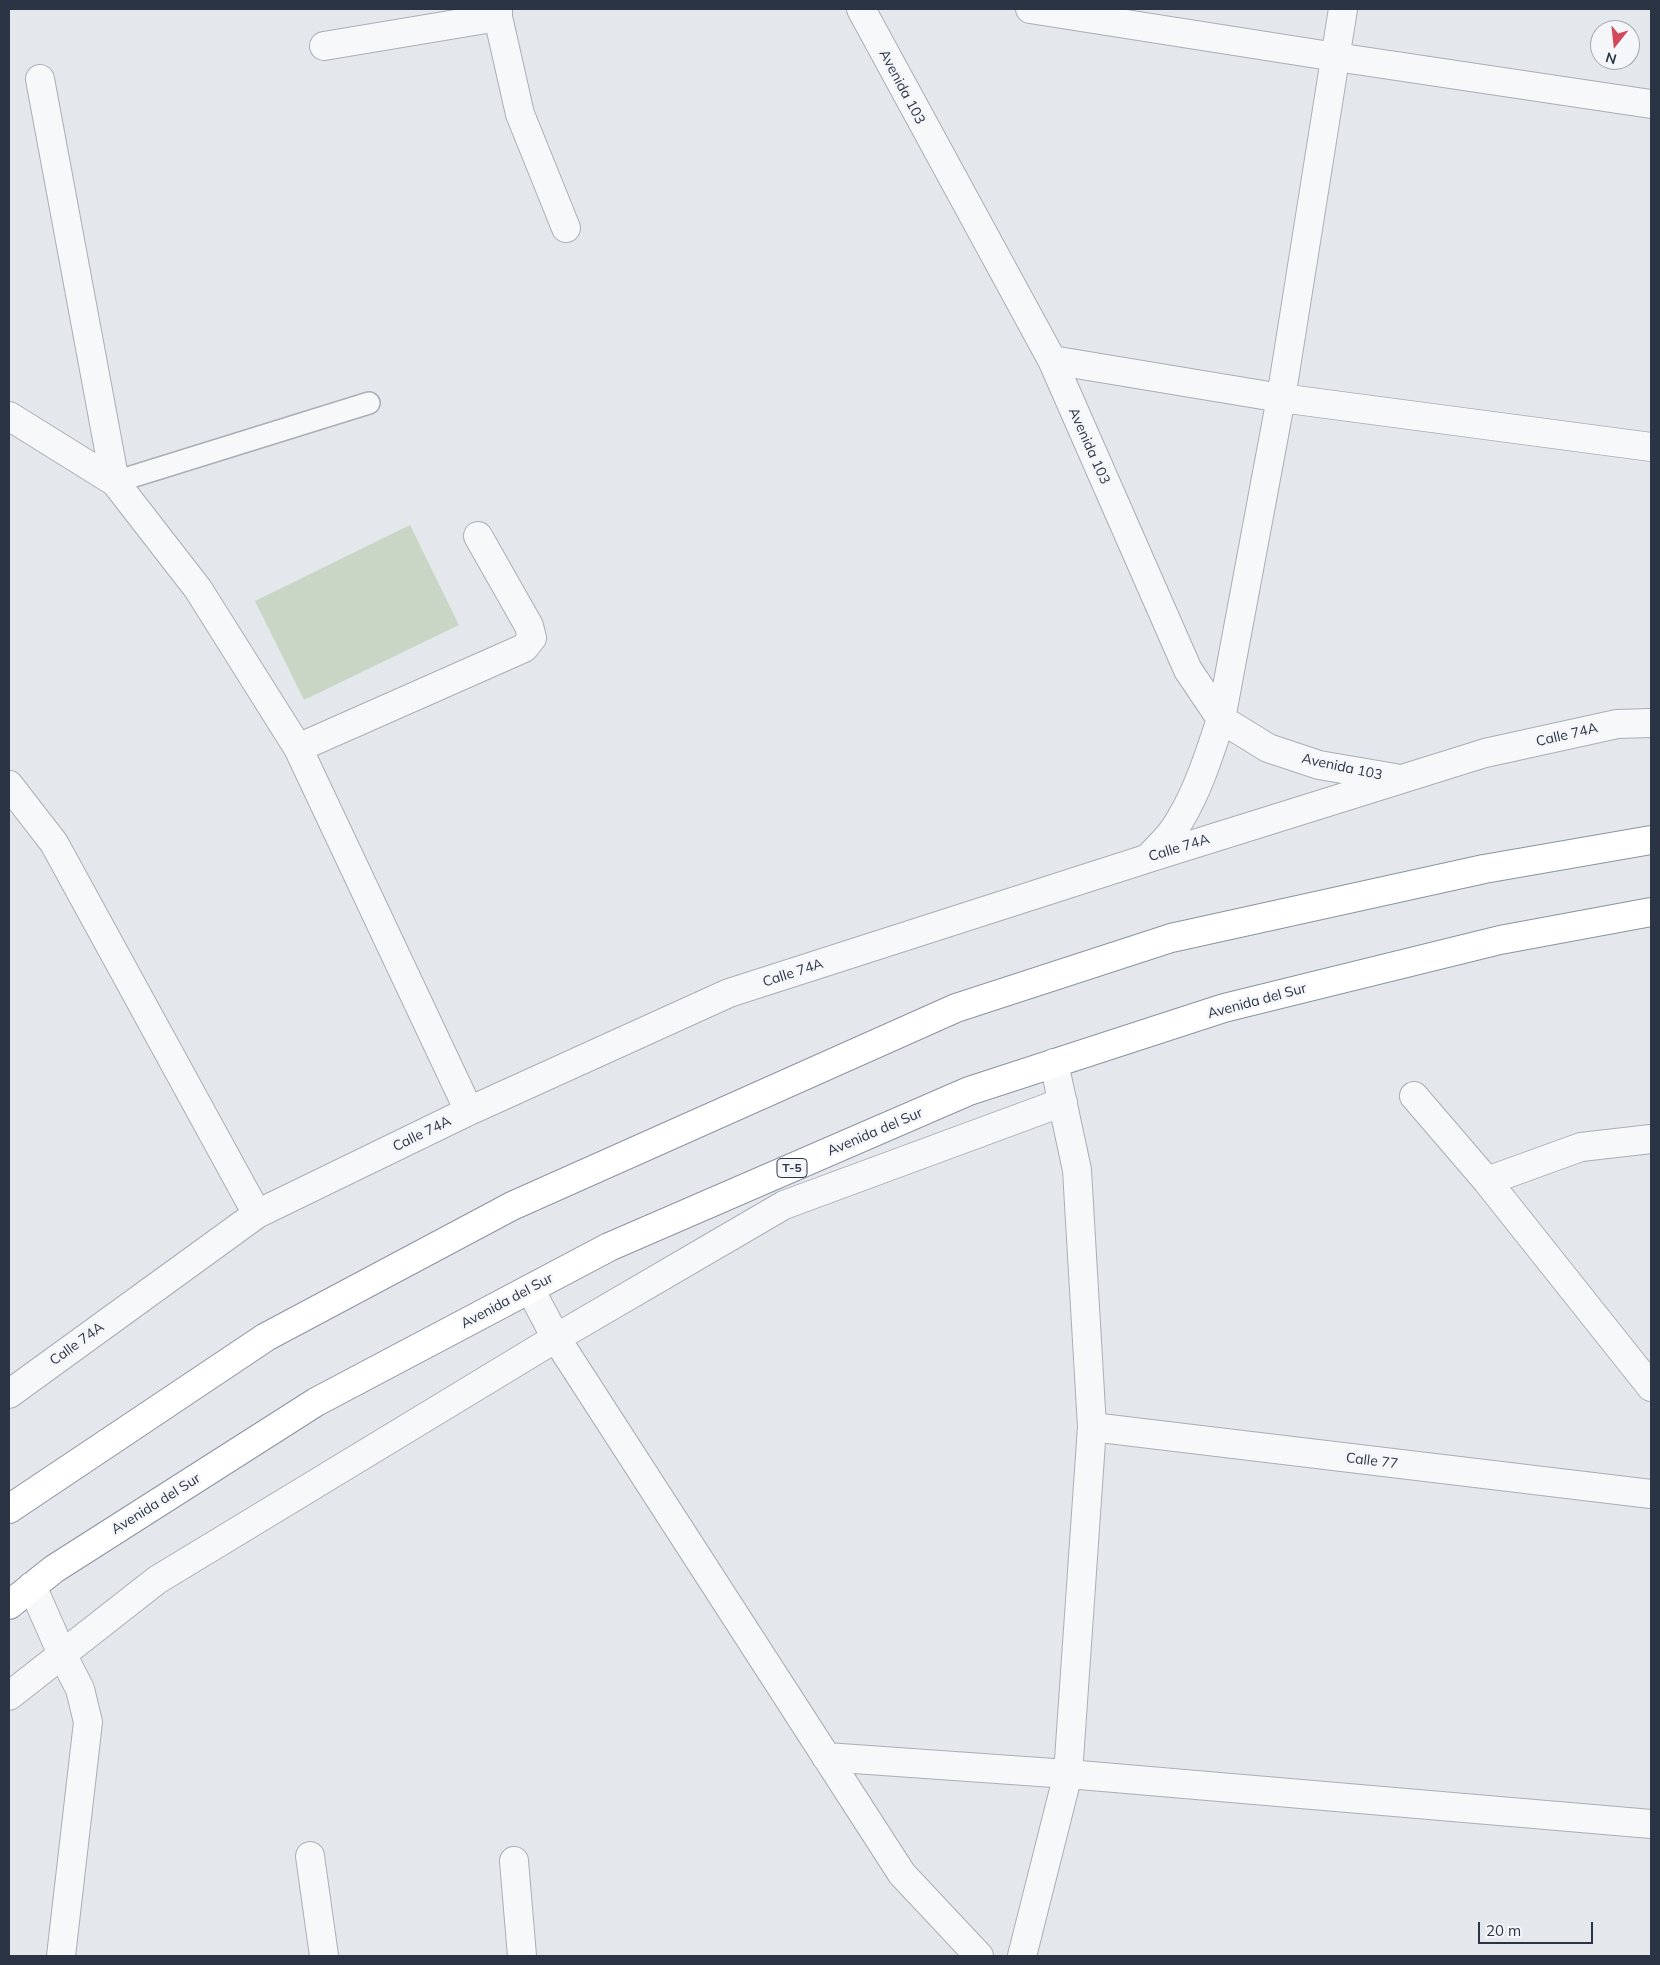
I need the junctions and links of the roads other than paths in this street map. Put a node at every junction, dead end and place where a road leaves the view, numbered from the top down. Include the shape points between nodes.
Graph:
1 (861, 9) edge
2 (1030, 9) edge
3 (1343, 9) edge
4 (498, 13) edge
5 (324, 46) dead end
6 (1336, 57) junction
7 (40, 79) dead end
8 (1651, 104) edge
9 (566, 228) dead end
10 (1052, 360) junction
11 (1281, 398) junction
12 (369, 403) dead end
13 (9, 416) edge
14 (1651, 447) edge
15 (114, 482) junction
16 (478, 536) dead end
17 (1221, 719) junction
18 (1651, 723) edge
19 (298, 748) junction
20 (1399, 779) junction
21 (9, 785) edge
22 (1651, 840) edge
23 (1149, 858) junction
24 (1651, 912) edge
25 (1054, 1063) junction
26 (1414, 1096) dead end
27 (1063, 1102) junction
28 (469, 1111) junction
29 (1651, 1139) edge
30 (1487, 1181) junction
31 (257, 1214) junction
32 (530, 1289) junction
33 (556, 1338) junction
34 (12, 1382) edge
35 (1651, 1387) edge
36 (1092, 1427) junction
37 (1651, 1494) edge
38 (9, 1509) edge
39 (32, 1586) junction
40 (9, 1605) edge
41 (62, 1654) junction
42 (9, 1696) edge
43 (826, 1757) junction
44 (1068, 1774) junction
45 (1651, 1824) edge
46 (310, 1856) dead end
47 (514, 1861) dead end
48 (61, 1956) edge
49 (324, 1956) edge
50 (522, 1956) edge
51 (979, 1956) edge
52 (1022, 1956) edge

1 - 10 street, Avenida 103
2 - 6 street
3 - 6 street
4 - 5 street
4 - 9 street via 520,114
6 - 8 street
6 - 11 street
7 - 15 street
10 - 11 street
10 - 17 street, Avenida 103 via 1188,670
11 - 14 street
11 - 17 street
12 - 15 lane
13 - 15 street
15 - 19 street via 198,589
16 - 19 street via 529,626 532,638 524,648
17 - 20 street, Avenida 103 via 1268,748 1319,765
17 - 23 street via 1210,753 1181,818
18 - 20 street, Calle 74A via 1617,724 1485,753
19 - 28 street
20 - 23 street, Calle 74A
21 - 31 street via 54,843
22 - 38 highway via 1484,869 1171,938 956,1008 512,1206 266,1337
23 - 28 street, Calle 74A via 729,993
24 - 25 highway, Avenida del Sur / T-5 via 1500,940 1224,1008
25 - 27 street
25 - 32 highway, Avenida del Sur / T-5 via 969,1091 609,1247
26 - 30 street
27 - 33 street via 784,1205
27 - 36 street via 1077,1170
28 - 31 street, Calle 74A
29 - 30 street via 1581,1147
30 - 35 street
31 - 34 street, Calle 74A
32 - 33 street
32 - 39 highway, Avenida del Sur / T-5 via 316,1402
33 - 41 street via 157,1580
33 - 43 street
36 - 37 street, Calle 77
36 - 44 street
39 - 40 highway, Avenida del Sur / T-5
39 - 41 street
41 - 42 street
41 - 48 street via 80,1689 88,1722
43 - 44 street
43 - 51 street via 902,1874
44 - 45 street
44 - 52 street
46 - 49 street
47 - 50 street

